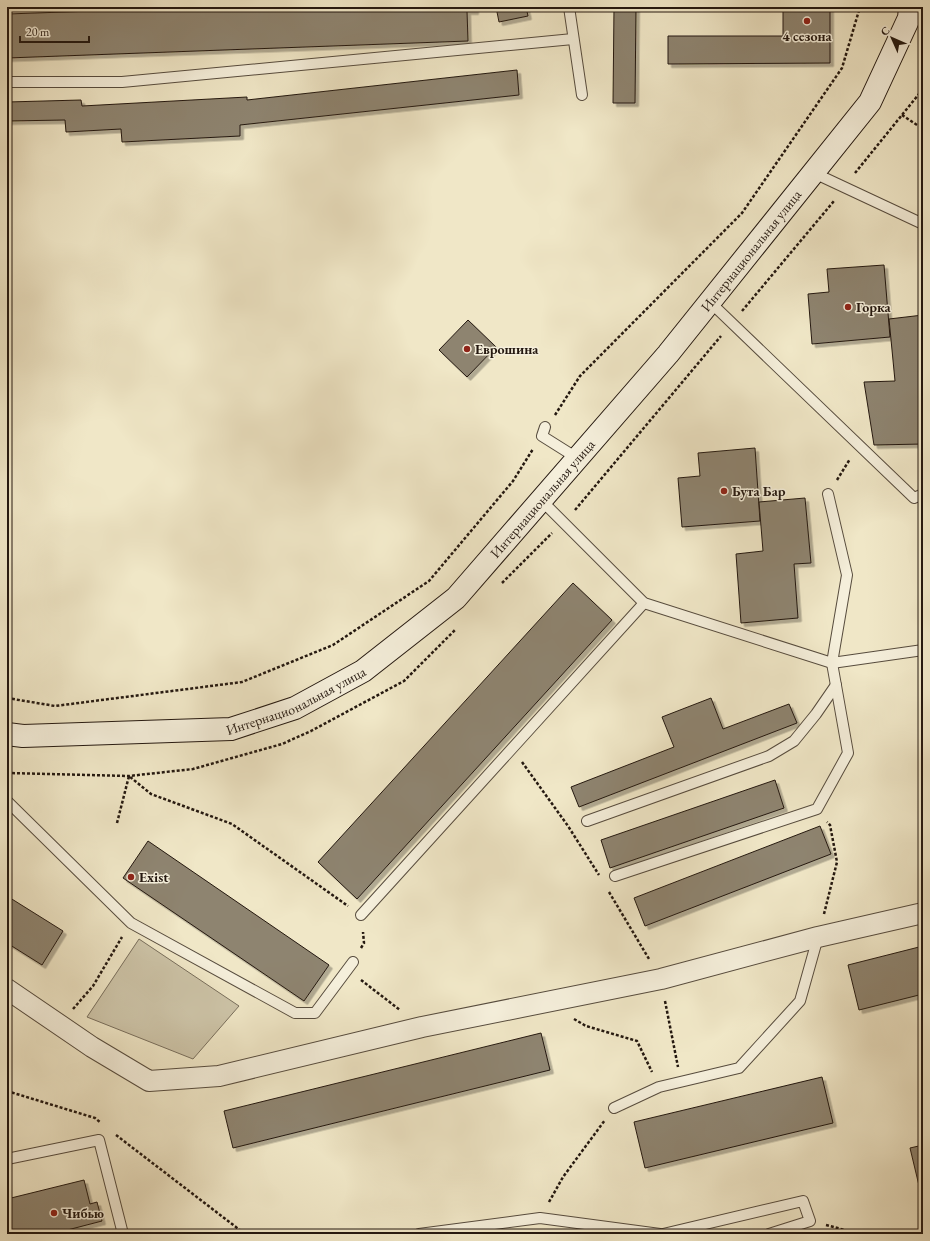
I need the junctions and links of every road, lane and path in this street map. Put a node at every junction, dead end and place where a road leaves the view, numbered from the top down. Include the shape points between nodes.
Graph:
1 (569, 7) edge
2 (860, 7) edge
3 (910, 7) edge
4 (573, 39) junction
5 (7, 82) edge
6 (582, 95) dead end
7 (902, 114) dead end
8 (923, 129) edge
9 (814, 173) junction
10 (923, 224) edge
11 (710, 302) junction
12 (543, 432) junction
13 (859, 445) junction
14 (577, 458) junction
15 (828, 494) joint
16 (923, 494) edge
17 (541, 500) junction
18 (644, 603) junction
19 (923, 650) edge
20 (832, 663) junction
21 (836, 684) junction
22 (7, 698) edge
23 (7, 734) edge
24 (512, 749) junction
25 (7, 801) edge
26 (817, 809) junction
27 (588, 821) dead end
28 (117, 823) dead end
29 (615, 876) dead end
30 (601, 879) dead end
31 (605, 886) dead end
32 (923, 913) edge
33 (361, 915) junction
34 (131, 923) junction
35 (818, 937) junction
36 (350, 966) junction
37 (661, 980) junction
38 (7, 989) edge
39 (547, 1002) junction
40 (60, 1025) junction
41 (422, 1027) junction
42 (681, 1082) junction
43 (659, 1087) junction
44 (7, 1091) edge
45 (614, 1108) joint
46 (107, 1128) dead end
47 (114, 1133) dead end
48 (7, 1159) edge
49 (540, 1218) junction
50 (810, 1221) junction
51 (123, 1234) edge
52 (244, 1234) edge
53 (419, 1234) edge
54 (660, 1234) edge
55 (663, 1234) edge
56 (769, 1234) edge
57 (860, 1234) edge

1 - 4 lane
2 - 12 path via 842,68 742,212 580,376
3 - 9 main road, Интернациональная улица via 910,18 870,102
4 - 5 lane via 122,82
4 - 6 lane
7 - 8 path
9 - 10 lane
9 - 11 main road, Интернациональная улица
11 - 13 lane
11 - 14 main road, Интернациональная улица
12 - 14 lane
12 - 22 path via 513,481 429,581 333,644 242,682 55,706
13 - 15 path
13 - 16 lane via 914,498
14 - 17 main road, Интернациональная улица
15 - 20 lane via 847,575
17 - 18 lane
17 - 23 main road, Интернациональная улица via 456,598 363,671 295,708 231,729 23,736
18 - 20 lane
18 - 24 lane
19 - 20 lane
20 - 21 lane
21 - 26 lane via 848,753
21 - 27 lane via 794,740 769,756
24 - 30 path via 568,826
24 - 33 lane
25 - 34 lane
26 - 29 lane
26 - 35 path via 830,825 837,862
28 - 33 path via 128,776 151,794 232,824
31 - 37 path
32 - 35 street
33 - 36 path via 364,943
34 - 36 lane via 295,1013 316,1013
34 - 40 path via 93,986
35 - 37 street
35 - 42 lane via 800,1000 739,1068
36 - 41 path
37 - 39 street
37 - 42 path
38 - 40 street
39 - 41 street
39 - 43 path via 586,1026 637,1042
40 - 41 street via 149,1081 219,1076
42 - 43 lane
43 - 45 lane
44 - 46 path via 95,1118
45 - 49 path via 563,1177
47 - 52 path
48 - 51 lane via 99,1140
49 - 53 lane
49 - 54 lane
50 - 55 lane via 804,1200
50 - 56 lane
50 - 57 path

